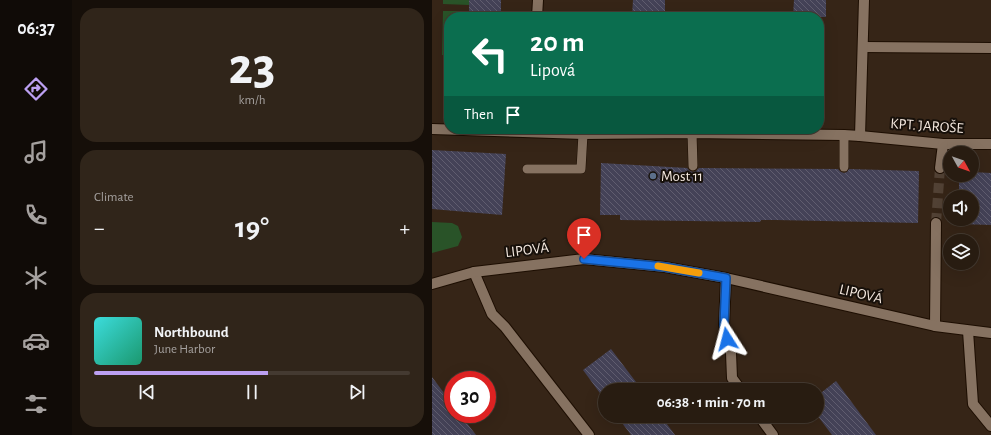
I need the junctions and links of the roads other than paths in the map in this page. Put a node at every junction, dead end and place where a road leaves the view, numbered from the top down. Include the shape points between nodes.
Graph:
1 (538, 0) edge
2 (864, 0) edge
3 (537, 12) edge
4 (863, 48) junction
5 (991, 48) edge
6 (432, 129) edge
7 (444, 129) edge
8 (583, 134) edge
9 (692, 134) edge
10 (768, 134) edge
11 (844, 135) junction
12 (860, 136) junction
13 (943, 144) junction
14 (991, 144) edge
15 (693, 166) dead end
16 (844, 167) dead end
17 (940, 168) tunnel mouth
18 (527, 169) dead end
19 (936, 223) tunnel mouth
20 (474, 272) junction
21 (726, 278) junction
22 (432, 284) edge
23 (935, 326) junction
24 (968, 331) junction
25 (991, 333) edge
26 (736, 383) edge
27 (764, 423) edge
28 (991, 426) edge
29 (589, 435) edge
30 (773, 435) edge

1 - 3 street
2 - 4 street
4 - 5 street
4 - 12 street
6 - 7 street, KPT. JAROŠE
8 - 18 lane via 581,169
9 - 15 lane
10 - 11 street, KPT. JAROŠE
11 - 12 street, KPT. JAROŠE
11 - 16 lane
12 - 13 street, KPT. JAROŠE
13 - 14 street, KPT. JAROŠE
13 - 17 street
19 - 23 street
20 - 21 street, LIPOVÁ via 584,259 665,267
20 - 22 street, LIPOVÁ
20 - 29 street via 492,314 505,327
21 - 23 street, LIPOVÁ
21 - 26 street via 724,325 732,378
23 - 24 street, LIPOVÁ
24 - 25 street, LIPOVÁ
24 - 28 street via 974,404
27 - 30 street

